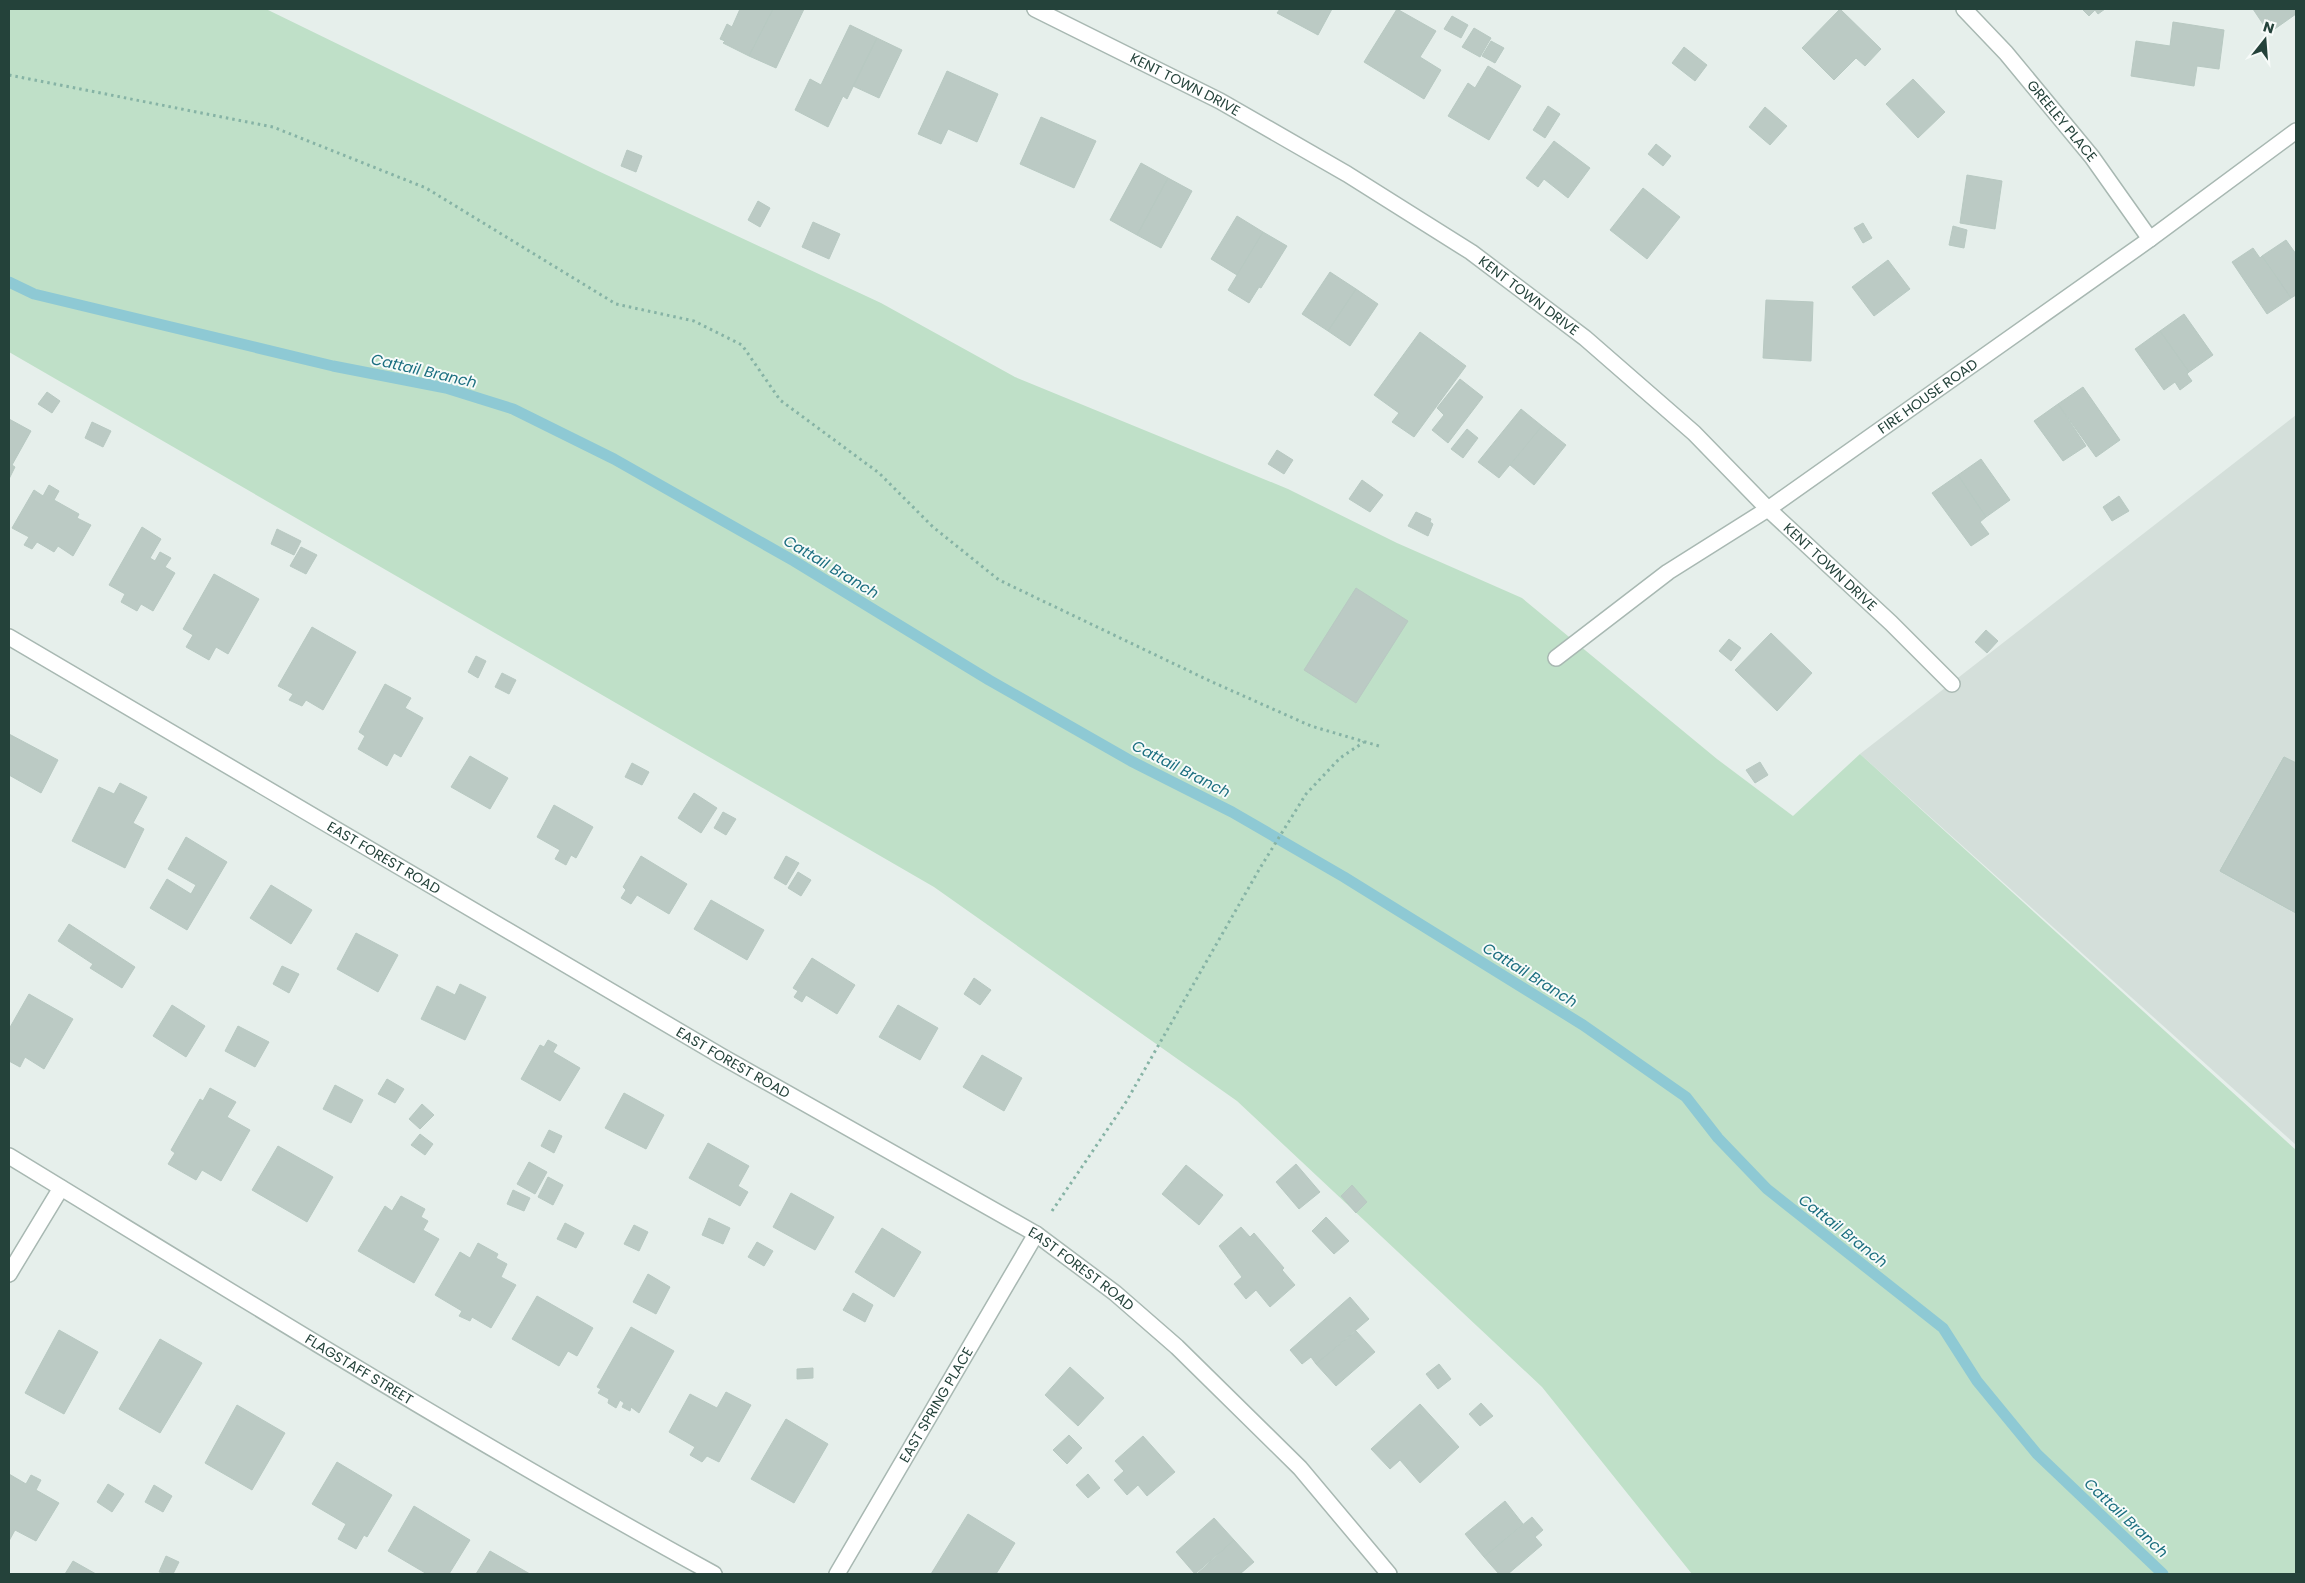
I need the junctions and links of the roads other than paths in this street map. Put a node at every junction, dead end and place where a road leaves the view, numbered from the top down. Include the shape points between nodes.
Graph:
1 (1035, 9) edge
2 (1964, 9) edge
3 (2296, 131) edge
4 (2150, 239) junction
5 (1768, 509) junction
6 (9, 637) edge
7 (1556, 658) dead end
8 (1952, 684) dead end
9 (9, 1156) edge
10 (61, 1188) junction
11 (1036, 1234) junction
12 (9, 1274) edge
13 (714, 1574) edge
14 (837, 1574) edge
15 (1389, 1574) edge

1 - 5 street, KENT TOWN DRIVE via 1220,101 1347,174 1470,252 1600,351 1694,433
2 - 4 street, GREELEY PLACE via 2006,53 2092,157
3 - 4 street, FIRE HOUSE ROAD
4 - 5 street, FIRE HOUSE ROAD
5 - 7 street, FIRE HOUSE ROAD via 1668,572
5 - 8 street, KENT TOWN DRIVE
6 - 11 street, EAST FOREST ROAD via 721,1056
9 - 10 street, FLAGSTAFF STREET
10 - 12 street
10 - 13 street, FLAGSTAFF STREET via 375,1380 621,1524
11 - 14 street, EAST SPRING PLACE
11 - 15 street, EAST FOREST ROAD via 1115,1292 1177,1347 1300,1468

